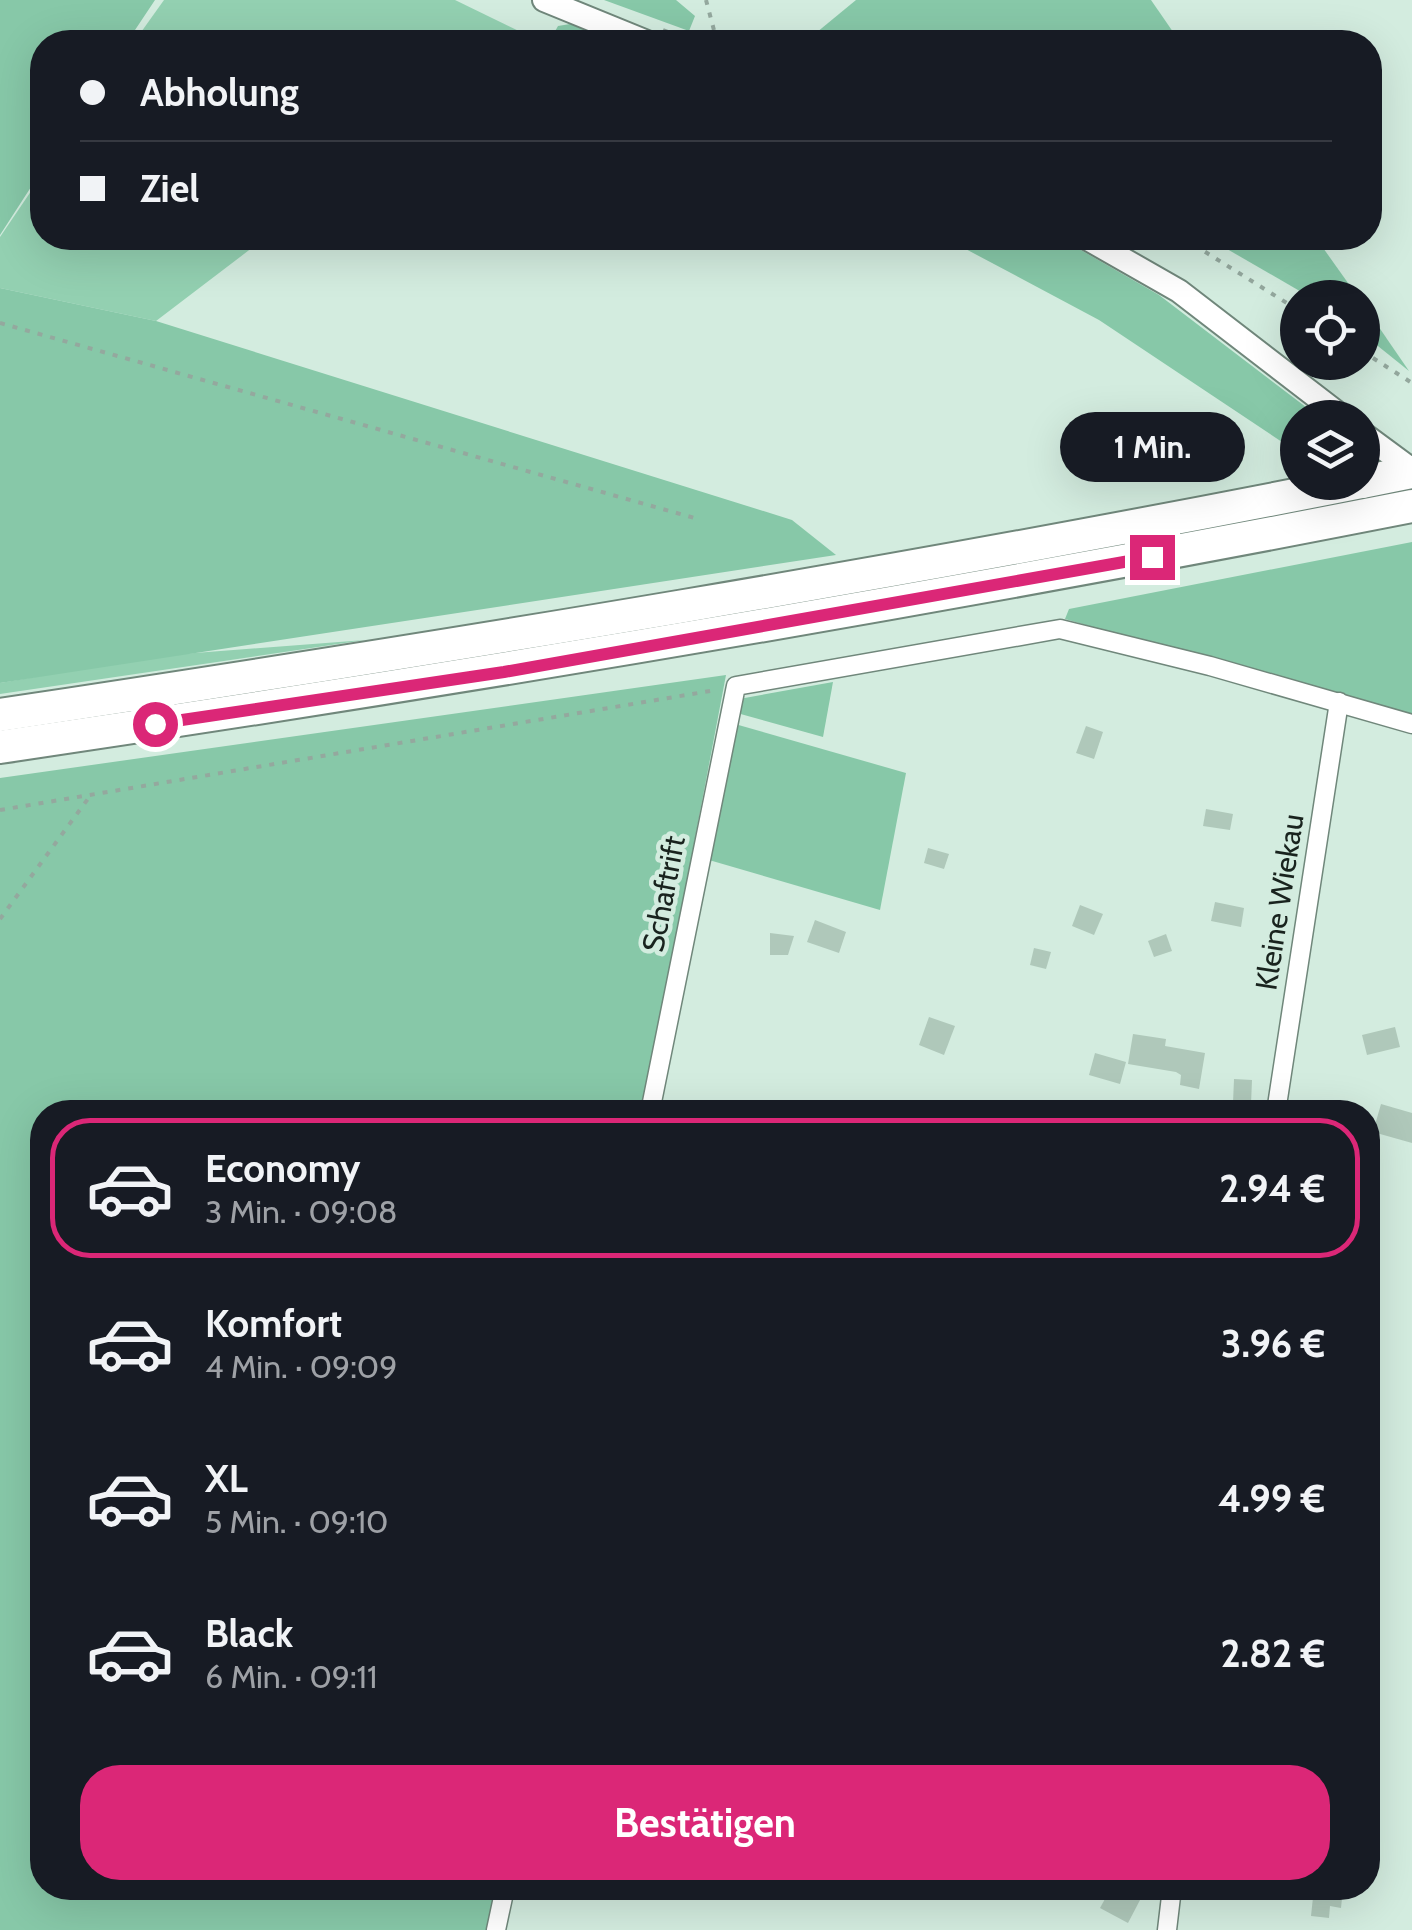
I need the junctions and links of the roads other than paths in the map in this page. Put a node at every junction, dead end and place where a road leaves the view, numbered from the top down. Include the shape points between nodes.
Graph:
1 (544, 0) edge
2 (618, 30) edge
3 (1107, 250) edge
4 (1320, 400) edge
5 (1380, 446) edge
6 (1412, 471) edge
7 (1380, 478) edge
8 (1280, 498) edge
9 (1412, 506) edge
10 (1339, 702) junction
11 (0, 714) edge
12 (1412, 724) edge
13 (0, 747) edge
14 (652, 1100) edge
15 (1278, 1100) edge
16 (502, 1900) edge
17 (1171, 1900) edge
18 (496, 1930) edge
19 (1167, 1930) edge

1 - 2 street
3 - 4 street via 1178,291
5 - 6 street
6 - 7 highway
8 - 11 highway via 519,637
9 - 13 highway via 1004,586 562,662
10 - 12 street
10 - 14 street, Schaftrift via 1060,630 736,686
10 - 15 street, Kleine Wiekau
16 - 18 street
17 - 19 street

